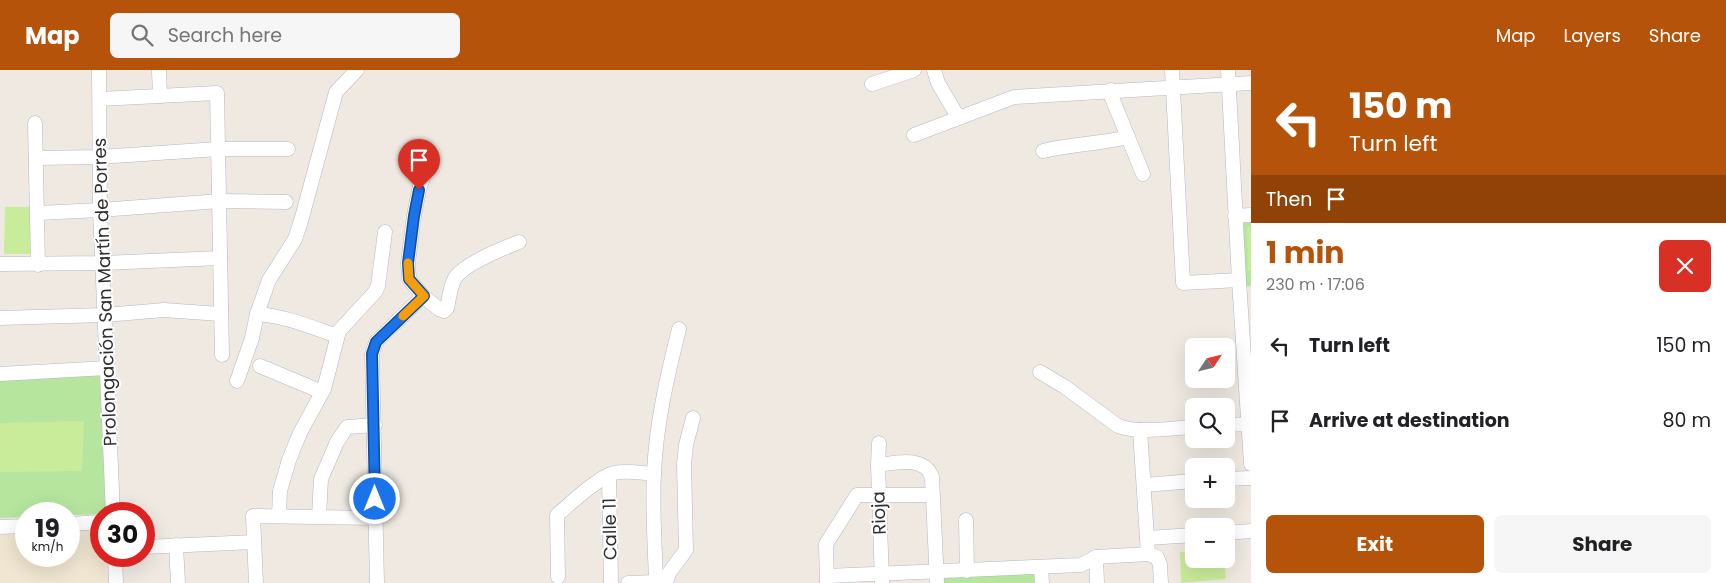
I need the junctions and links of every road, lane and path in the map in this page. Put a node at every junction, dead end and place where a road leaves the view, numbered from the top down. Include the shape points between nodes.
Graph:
1 (99, 70) edge
2 (159, 70) edge
3 (357, 70) edge
4 (914, 70) edge
5 (934, 70) edge
6 (1172, 70) edge
7 (1228, 70) edge
8 (1251, 83) edge
9 (872, 84) dead end
10 (1228, 84) junction
11 (1172, 87) junction
12 (1111, 90) junction
13 (160, 96) junction
14 (100, 99) junction
15 (958, 117) junction
16 (35, 123) dead end
17 (914, 135) dead end
18 (1128, 137) junction
19 (218, 149) junction
20 (288, 149) dead end
21 (1042, 150) dead end
22 (99, 157) junction
23 (36, 158) junction
24 (425, 172) dead end
25 (1143, 174) dead end
26 (220, 202) junction
27 (286, 202) dead end
28 (100, 210) junction
29 (38, 213) junction
30 (1251, 215) edge
31 (1235, 216) junction
32 (384, 232) dead end
33 (519, 242) dead end
34 (220, 258) junction
35 (103, 263) junction
36 (0, 264) edge
37 (38, 265) junction
38 (1243, 287) edge
39 (424, 296) junction
40 (220, 314) junction
41 (257, 314) junction
42 (105, 315) junction
43 (0, 318) edge
44 (680, 329) dead end
45 (337, 336) junction
46 (222, 355) dead end
47 (260, 366) dead end
48 (107, 368) junction
49 (1040, 372) dead end
50 (0, 374) edge
51 (237, 381) dead end
52 (322, 392) junction
53 (693, 418) dead end
54 (1250, 424) edge
55 (375, 425) junction
56 (1235, 425) edge
57 (1185, 428) edge
58 (1140, 430) junction
59 (879, 443) dead end
60 (1251, 464) edge
61 (878, 465) junction
62 (654, 474) junction
63 (609, 475) junction
64 (1251, 478) edge
65 (1235, 479) edge
66 (1185, 482) edge
67 (1144, 485) junction
68 (932, 495) junction
69 (879, 496) junction
70 (113, 502) edge
71 (279, 516) junction
72 (319, 516) junction
73 (375, 518) junction
74 (966, 520) dead end
75 (15, 527) edge
76 (0, 528) edge
77 (1251, 531) edge
78 (1235, 532) edge
79 (1185, 536) edge
80 (1148, 538) junction
81 (254, 542) junction
82 (176, 546) junction
83 (155, 547) edge
84 (1153, 556) junction
85 (1096, 557) junction
86 (115, 567) edge
87 (1041, 568) junction
88 (966, 571) junction
89 (558, 577) dead end
90 (936, 577) edge
91 (827, 579) edge
92 (882, 579) edge
93 (116, 583) edge
94 (178, 583) edge
95 (256, 583) edge
96 (377, 583) edge
97 (611, 583) edge
98 (628, 583) edge
99 (661, 583) edge
100 (1042, 583) edge
101 (1097, 583) edge
102 (1161, 583) edge

1 - 14 street, Prolongación San Martín de Porres
2 - 13 street
3 - 41 street via 336,92 298,230 270,280
4 - 9 street
5 - 15 street
6 - 11 street
7 - 10 street
8 - 10 street
10 - 11 street
10 - 31 street
11 - 12 street
11 - 38 street via 1183,283
12 - 15 street via 1014,97
12 - 18 street
13 - 14 street
13 - 19 street via 217,92
14 - 22 street, Prolongación San Martín de Porres
15 - 17 street
16 - 23 street
18 - 21 street
18 - 25 street
19 - 20 street
19 - 22 street
19 - 26 street
22 - 23 street
22 - 28 street, Prolongación San Martín de Porres
23 - 29 street
24 - 39 street via 414,216 408,263 409,279
26 - 27 street
26 - 28 street
26 - 34 street
28 - 29 street
28 - 35 street, Prolongación San Martín de Porres
29 - 37 street
30 - 31 street
31 - 38 street
32 - 45 street via 378,286
33 - 39 street via 484,257 456,277 444,311
34 - 35 street
34 - 40 street
35 - 37 street
35 - 42 street, Prolongación San Martín de Porres
36 - 37 street
38 - 54 street
39 - 55 street via 373,348
40 - 42 street via 164,310
40 - 46 street
41 - 45 street via 302,323
41 - 51 street
42 - 43 street
42 - 48 street, Prolongación San Martín de Porres
44 - 62 street via 659,425
45 - 52 street
47 - 52 street
48 - 50 street
48 - 70 street, Prolongación San Martín de Porres
49 - 58 street via 1118,426
52 - 71 street via 289,460 280,491
53 - 99 street via 684,464 686,550
54 - 56 street
54 - 60 street
55 - 72 street via 347,426 337,442 320,479
55 - 73 street
57 - 58 street
58 - 67 street
59 - 61 street, Rioja
61 - 68 street via 918,463 930,471
61 - 69 street, Rioja
62 - 63 street via 616,472
62 - 99 street
63 - 89 street via 557,515
63 - 97 street, Calle 11
64 - 65 street
66 - 67 street
67 - 80 street
68 - 69 street
68 - 90 street
69 - 91 street via 857,495 829,537 826,544
69 - 92 street, Rioja
71 - 72 street
71 - 81 street via 253,516
72 - 73 street
73 - 96 street
74 - 88 street
75 - 76 street
77 - 78 street
79 - 80 street
80 - 84 street
81 - 82 street
81 - 95 street
82 - 83 street
82 - 94 street
84 - 85 street
84 - 102 street via 1160,565
85 - 87 street via 1081,565
85 - 101 street
86 - 93 street
87 - 88 street
87 - 100 street
88 - 90 street
90 - 92 street
91 - 92 street
98 - 99 street

